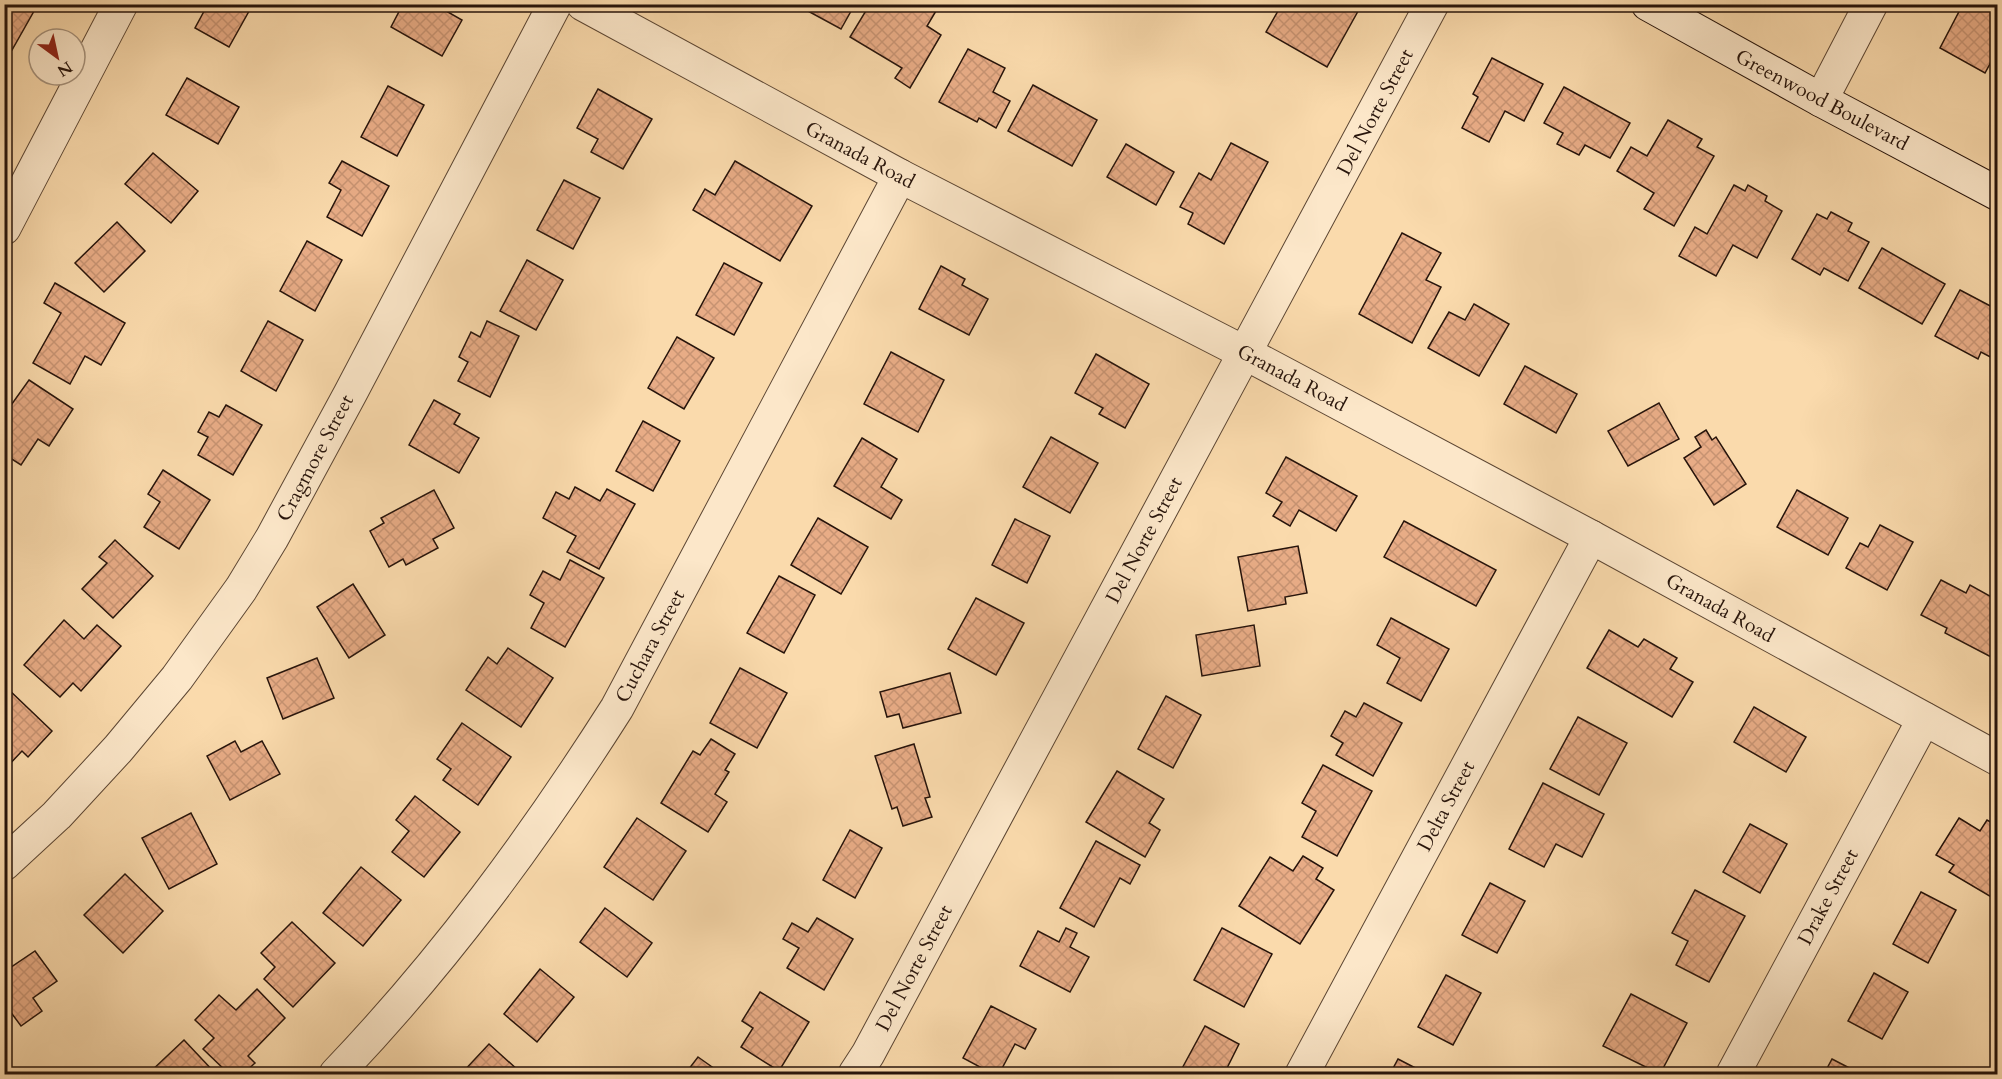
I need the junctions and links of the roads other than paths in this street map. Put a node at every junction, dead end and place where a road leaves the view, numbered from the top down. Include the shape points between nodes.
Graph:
1 (121, 4) edge
2 (555, 4) edge
3 (583, 4) edge
4 (1432, 4) edge
5 (1648, 4) edge
6 (1872, 4) edge
7 (1821, 100) junction
8 (900, 176) junction
9 (1998, 194) edge
10 (4, 228) edge
11 (1245, 353) junction
12 (1591, 537) junction
13 (1924, 719) junction
14 (1998, 759) edge
15 (4, 864) edge
16 (336, 1074) edge
17 (855, 1074) edge
18 (1302, 1074) edge
19 (1733, 1074) edge

1 - 10 street
2 - 15 street, Cragmore Street via 344,404 241,589 177,678 118,749 57,815
3 - 8 street, Granada Road
4 - 11 street, Del Norte Street
5 - 7 street, Greenwood Boulevard
6 - 7 street
7 - 9 street, Greenwood Boulevard
8 - 11 street, Granada Road
8 - 16 street, Cuchara Street via 617,708 542,823 466,926
11 - 12 street, Granada Road
11 - 17 street, Del Norte Street
12 - 13 street, Granada Road
12 - 18 street, Delta Street
13 - 14 street, Granada Road
13 - 19 street, Drake Street

